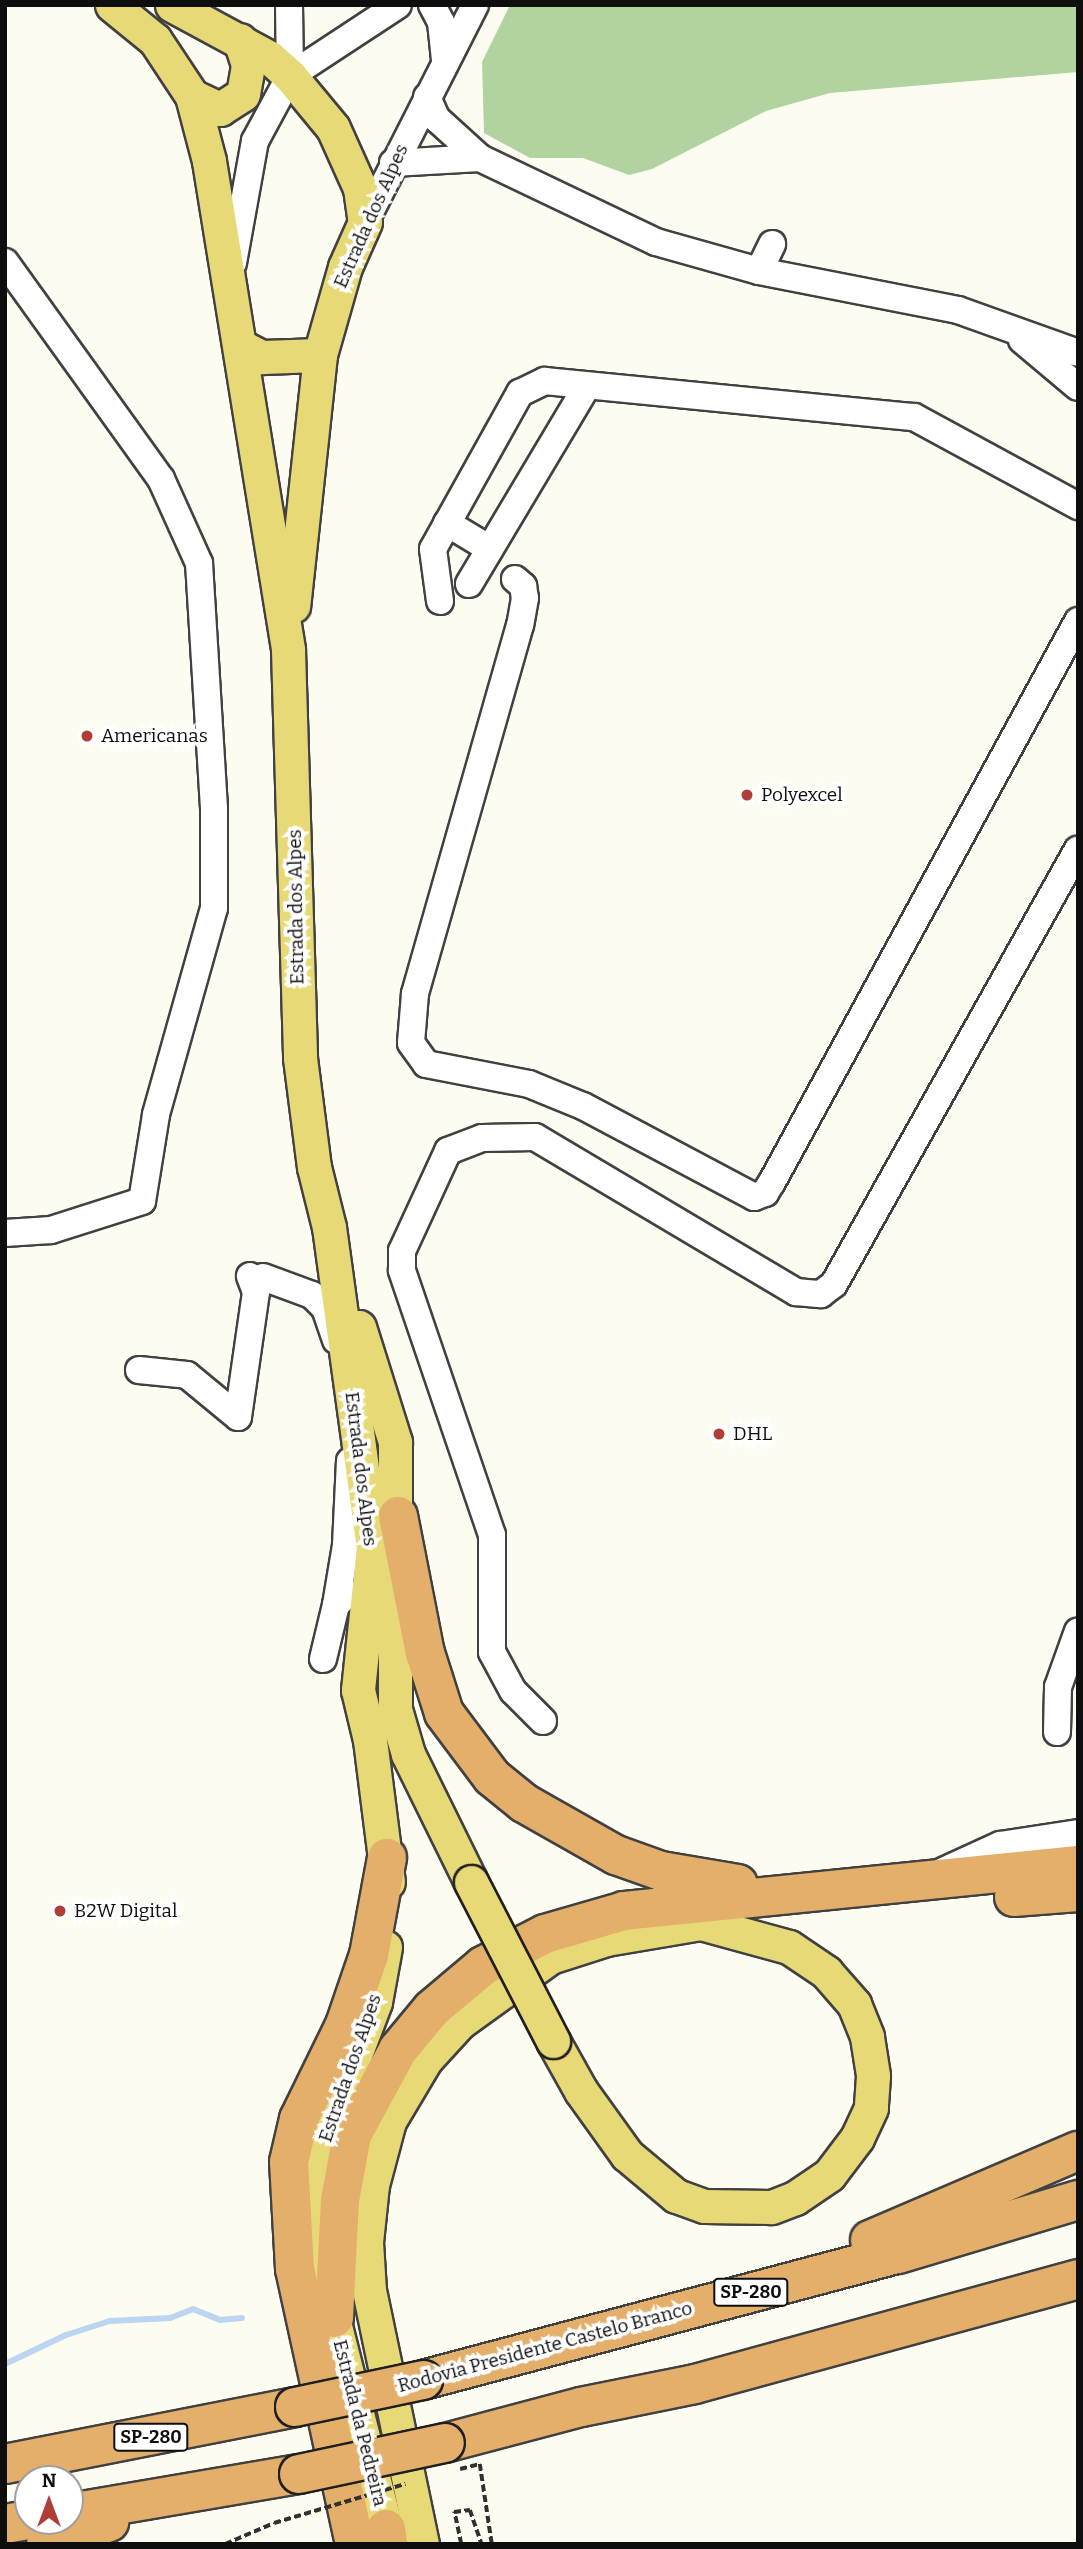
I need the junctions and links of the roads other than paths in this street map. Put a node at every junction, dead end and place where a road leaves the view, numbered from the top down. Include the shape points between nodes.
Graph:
1 (112, 5) edge
2 (172, 5) edge
3 (289, 5) edge
4 (398, 5) edge
5 (432, 5) edge
6 (475, 5) edge
7 (240, 40) junction
8 (445, 61) junction
9 (290, 75) junction
10 (192, 96) junction
11 (427, 97) junction
12 (480, 158) junction
13 (393, 163) junction
14 (365, 222) junction
15 (772, 244) dead end
16 (5, 262) edge
17 (759, 271) junction
18 (230, 285) junction
19 (1010, 330) junction
20 (240, 346) junction
21 (1078, 353) edge
22 (320, 355) junction
23 (1078, 387) edge
24 (586, 388) junction
25 (1078, 506) edge
26 (447, 523) junction
27 (490, 549) junction
28 (515, 579) dead end
29 (469, 584) dead end
30 (440, 601) dead end
31 (1078, 621) edge
32 (288, 650) junction
33 (1078, 850) edge
34 (329, 1227) junction
35 (5, 1233) edge
36 (139, 1370) dead end
37 (398, 1516) junction
38 (373, 1547) junction
39 (336, 1605) junction
40 (1078, 1631) edge
41 (323, 1659) dead end
42 (543, 1721) dead end
43 (1056, 1732) dead end
44 (1078, 1833) edge
45 (387, 1858) junction
46 (1078, 1865) edge
47 (922, 1880) junction
48 (820, 1892) junction
49 (1078, 1892) edge
50 (701, 1923) junction
51 (1078, 2151) edge
52 (1078, 2200) edge
53 (1078, 2279) edge
54 (729, 2298) junction
55 (334, 2318) junction
56 (5, 2464) edge
57 (197, 2492) junction
58 (84, 2511) edge
59 (380, 2540) edge
60 (46, 2544) edge
61 (422, 2544) edge

1 - 10 main road via 155,40
2 - 7 main road
3 - 9 street
4 - 9 street
5 - 8 street via 441,22
6 - 8 street, Estrada dos Alpes
7 - 9 main road
7 - 10 main road via 248,65 243,94 220,109
8 - 11 street, Estrada dos Alpes
9 - 14 main road via 334,128 360,188
9 - 18 street via 255,141
10 - 18 main road, Estrada dos Alpes
11 - 12 street via 438,119
11 - 13 street, Estrada dos Alpes
12 - 13 street
12 - 17 street via 656,242
13 - 14 street, Estrada dos Alpes
14 - 22 main road, Estrada dos Alpes via 345,267
15 - 17 street
16 - 35 street via 161,479 199,563 214,809 214,908 156,1115 142,1201 51,1230
17 - 19 street via 958,310
18 - 20 main road, Estrada dos Alpes
19 - 21 street
19 - 23 street
20 - 22 main road via 262,356
20 - 32 main road, Estrada dos Alpes
22 - 32 main road, Estrada dos Alpes
24 - 25 street via 914,417
24 - 26 street via 545,381 520,393
24 - 27 street
26 - 27 street
26 - 30 street via 431,557
27 - 29 street
28 - 31 street via 523,586 525,597 520,625 415,994 411,1043 426,1064 529,1084 583,1107 754,1197 765,1193 772,1182
32 - 34 main road, Estrada dos Alpes via 300,1058 314,1167
33 - 42 street via 834,1284 821,1294 796,1292 535,1137 482,1138 448,1151 402,1251 402,1270 492,1535 492,1652 513,1691
34 - 37 main road via 395,1442
34 - 38 main road, Estrada dos Alpes
36 - 39 street via 187,1375 238,1417 256,1277 312,1295 325,1308 347,1396 350,1449 346,1545
37 - 48 highway via 425,1653 444,1713 492,1777 576,1836 661,1871 701,1880
37 - 50 main road, bridge via 393,1684 397,1720 408,1754 553,2041 610,2135 676,2196 704,2206 771,2207 795,2199 829,2175 857,2138 870,2108 873,2076 867,2037 854,2004 826,1972 789,1947
38 - 39 street via 350,1592
38 - 45 main road, Estrada dos Alpes via 358,1690
39 - 41 street
40 - 43 street via 1058,1687
44 - 47 street via 1000,1845
45 - 55 main road, Estrada dos Alpes via 388,1908 375,2001 318,2168 314,2217 320,2266
45 - 59 highway via 369,1955 345,2025 299,2119 289,2162 295,2269
46 - 47 highway
47 - 48 highway
48 - 55 highway via 624,1910 545,1934 483,1966 432,2010 398,2050 352,2135 340,2200
49 - 50 highway
50 - 61 main road via 606,1939 550,1957 460,2022 426,2059 389,2121 372,2185 366,2242 369,2290
51 - 54 highway
52 - 54 highway, Rodovia Presidente Castelo Branco / SP-280
53 - 57 highway, bridge via 449,2457 299,2474
54 - 56 highway, Rodovia Presidente Castelo Branco / SP-280, bridge via 422,2380
55 - 59 main road, Estrada da Pedreira
57 - 58 highway
57 - 60 highway

